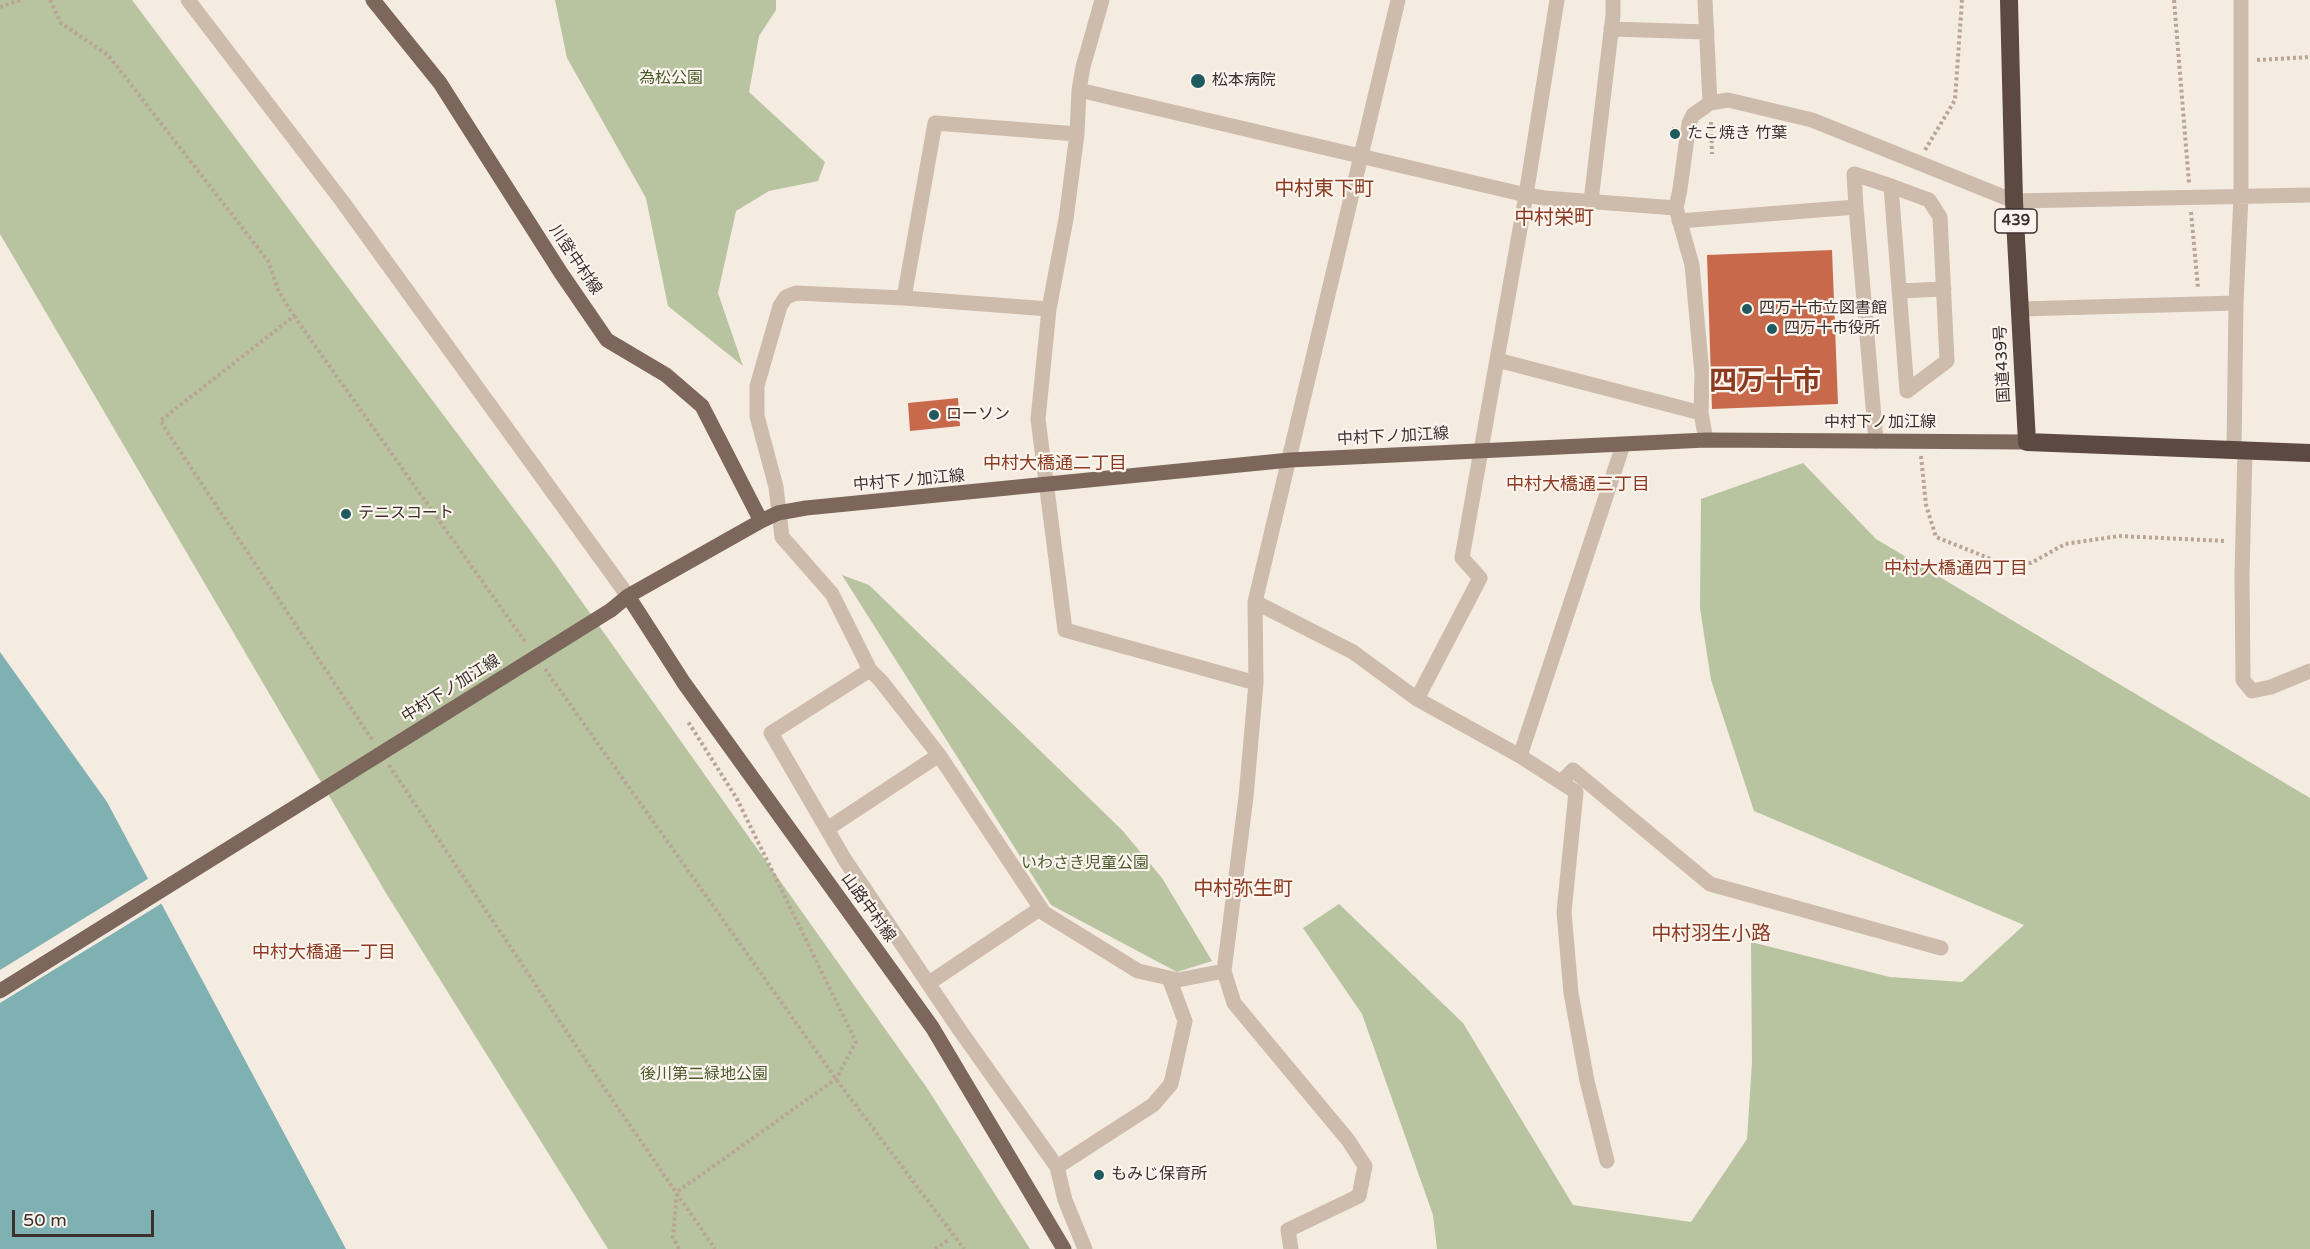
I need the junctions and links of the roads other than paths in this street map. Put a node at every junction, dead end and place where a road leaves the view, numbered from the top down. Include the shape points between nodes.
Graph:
1 (188, 0) edge
2 (373, 0) edge
3 (1102, 0) edge
4 (1398, 0) edge
5 (1557, 0) edge
6 (1613, 0) edge
7 (1705, 0) edge
8 (2009, 0) edge
9 (2241, 0) edge
10 (1611, 29) junction
11 (1707, 32) junction
12 (1079, 90) junction
13 (1710, 103) junction
14 (1077, 134) junction
15 (1361, 157) junction
16 (1891, 186) junction
17 (1526, 195) junction
18 (2310, 195) edge
19 (2241, 196) junction
20 (1591, 201) junction
21 (2014, 201) junction
22 (1856, 207) junction
23 (1678, 214) junction
24 (1944, 289) junction
25 (1899, 291) junction
26 (904, 298) junction
27 (2236, 303) junction
28 (1049, 309) junction
29 (2020, 309) junction
30 (1497, 360) junction
31 (1701, 413) junction
32 (1706, 440) junction
33 (1876, 441) junction
34 (2027, 442) junction
35 (1623, 445) junction
36 (2240, 450) junction
37 (1479, 451) junction
38 (2310, 453) edge
39 (1290, 460) junction
40 (1046, 486) junction
41 (778, 513) junction
42 (760, 521) junction
43 (628, 596) junction
44 (1255, 602) junction
45 (870, 670) junction
46 (2310, 672) edge
47 (1256, 683) junction
48 (1417, 699) junction
49 (939, 755) junction
50 (1521, 756) junction
51 (1562, 781) junction
52 (827, 829) junction
53 (1041, 908) junction
54 (1941, 948) dead end
55 (1224, 971) junction
56 (1169, 978) junction
57 (929, 983) junction
58 (0, 991) edge
59 (1607, 1161) dead end
60 (1058, 1167) junction
61 (1064, 1249) edge
62 (1085, 1249) edge
63 (1291, 1249) edge

1 - 43 street via 342,201
2 - 42 main road, 川登中村線 via 440,83 608,340 666,375 702,406
3 - 12 street
4 - 15 street
5 - 17 street
6 - 10 street
7 - 11 street
8 - 21 highway, 国道439号 / 439
9 - 19 street
10 - 11 street
10 - 20 street
11 - 13 street
12 - 14 street
12 - 15 street
13 - 21 street via 1728,100 1812,120
13 - 23 street via 1693,115 1689,123
14 - 26 street via 935,123
14 - 28 street
15 - 17 street
15 - 39 street
16 - 22 street via 1854,174
16 - 24 street via 1929,200 1940,217
16 - 25 street
17 - 20 street
17 - 30 street
18 - 19 street
19 - 21 street
19 - 27 street
20 - 23 street
21 - 29 highway, 国道439号 / 439
22 - 23 street
22 - 33 street
23 - 31 street via 1692,265 1702,374
24 - 25 street
24 - 25 street via 1947,361 1907,392
26 - 28 street
26 - 41 street via 796,293 786,297 780,306 758,386 757,416 776,486
27 - 29 street
27 - 36 street
28 - 40 street via 1038,419
29 - 34 highway, 国道439号 / 439
30 - 31 street
30 - 37 street
31 - 32 street
32 - 33 main road, 中村下ノ加江線
32 - 35 main road, 中村下ノ加江線
33 - 34 main road, 中村下ノ加江線
34 - 36 highway
35 - 37 main road, 中村下ノ加江線
35 - 50 street
36 - 38 highway
36 - 46 street via 2243,681 2252,691
37 - 39 main road, 中村下ノ加江線
37 - 48 street via 1462,558 1480,578
39 - 40 main road, 中村下ノ加江線
39 - 44 street
40 - 41 main road, 中村下ノ加江線
40 - 47 street via 1065,630
41 - 42 main road, 中村下ノ加江線
41 - 45 street via 782,537 832,594
42 - 43 main road, 中村下ノ加江線
43 - 58 main road, 中村下ノ加江線, bridge
43 - 61 main road, 山路中村線 via 684,683 932,1027
44 - 47 street
44 - 48 street via 1353,652
45 - 49 street
45 - 52 street via 771,733
47 - 55 street
48 - 50 street
49 - 52 street
49 - 53 street
50 - 51 street
51 - 54 street via 1573,770 1710,884
51 - 59 street via 1576,792 1564,912 1571,993
52 - 57 street
53 - 56 street via 1138,971
53 - 57 street
55 - 56 street via 1178,980
55 - 63 street via 1234,1003 1348,1140 1365,1166 1359,1196 1288,1230
56 - 60 street via 1185,1021 1171,1084 1153,1106
57 - 60 street
60 - 62 street via 1065,1200

